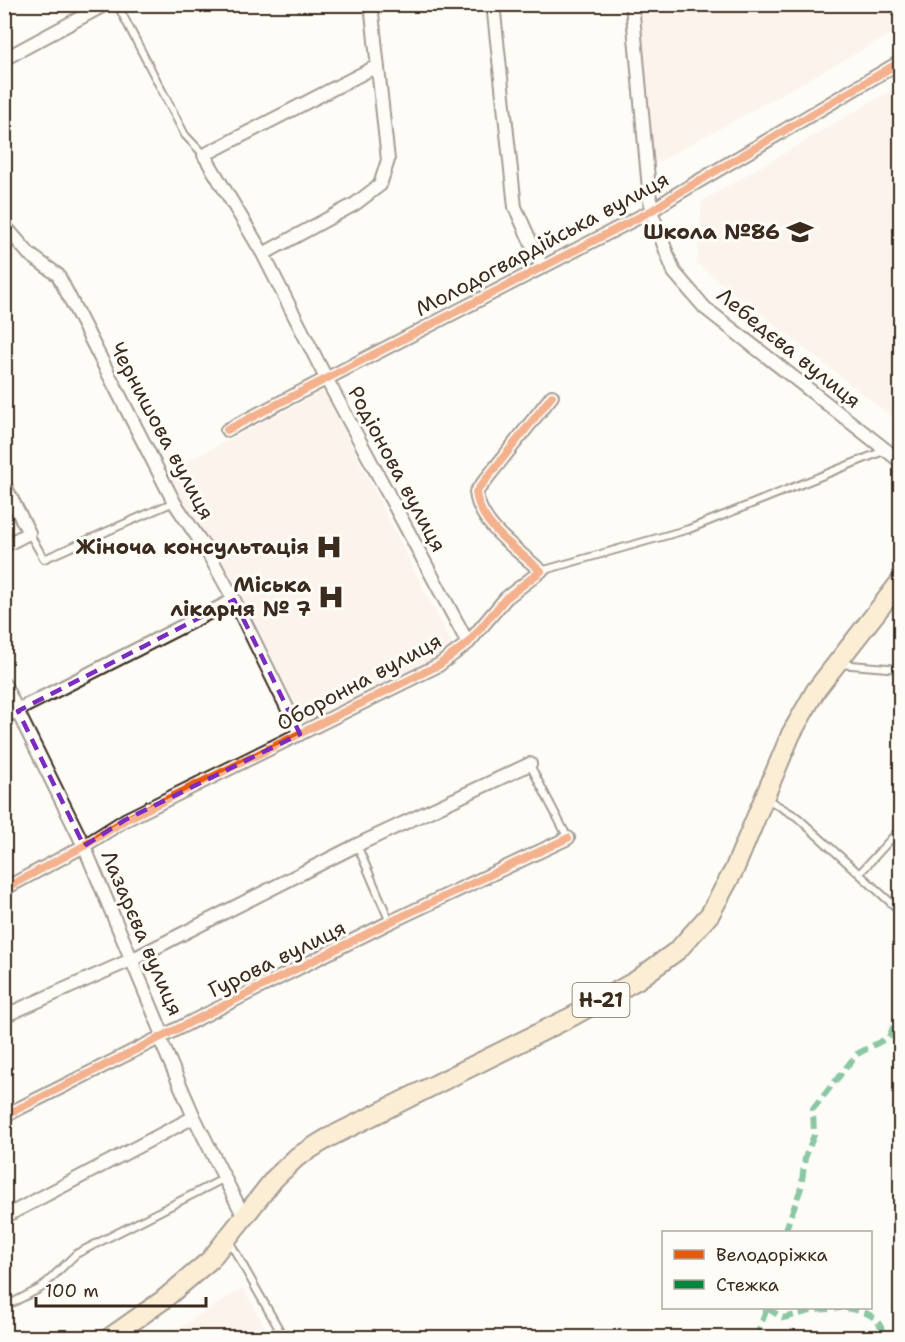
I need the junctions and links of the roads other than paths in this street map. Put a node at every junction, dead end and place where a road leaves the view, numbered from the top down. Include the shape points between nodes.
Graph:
1 (106, 4) edge
2 (117, 4) edge
3 (371, 4) edge
4 (493, 4) edge
5 (632, 4) edge
6 (4, 59) edge
7 (900, 62) edge
8 (377, 66) junction
9 (204, 155) junction
10 (651, 212) junction
11 (4, 225) edge
12 (263, 254) junction
13 (542, 267) junction
14 (326, 378) junction
15 (552, 396) dead end
16 (226, 430) dead end
17 (886, 450) junction
18 (900, 461) edge
19 (4, 484) edge
20 (174, 502) junction
21 (29, 533) junction
22 (4, 546) edge
23 (542, 571) junction
24 (900, 582) edge
25 (234, 600) junction
26 (468, 643) junction
27 (836, 664) junction
28 (900, 669) edge
29 (4, 684) edge
30 (18, 711) junction
31 (4, 717) edge
32 (300, 734) junction
33 (530, 764) joint
34 (764, 797) junction
35 (900, 829) edge
36 (568, 838) joint
37 (357, 845) junction
38 (84, 846) junction
39 (860, 873) junction
40 (4, 889) edge
41 (900, 911) edge
42 (390, 922) junction
43 (134, 960) junction
44 (4, 1016) edge
45 (162, 1037) junction
46 (4, 1116) edge
47 (194, 1116) junction
48 (226, 1177) junction
49 (244, 1216) junction
50 (4, 1217) edge
51 (228, 1239) junction
52 (4, 1307) edge
53 (109, 1338) edge
54 (284, 1338) edge

1 - 6 street
2 - 9 lane via 185,135
3 - 8 street
4 - 13 street via 515,207
5 - 10 street, Лебедєва вулиця
7 - 10 street, Молодогвардійська вулиця
8 - 9 street
8 - 12 street via 388,160 380,185 355,204
9 - 12 street, Родіонова вулиця
10 - 13 street, Молодогвардійська вулиця
10 - 17 street, Лебедєва вулиця via 674,272 705,308
11 - 20 street, Чернишова вулиця via 28,254 58,275
12 - 14 street, Родіонова вулиця
13 - 14 street, Молодогвардійська вулиця
14 - 16 street, Молодогвардійська вулиця
14 - 26 street, Родіонова вулиця
15 - 23 street via 476,492 477,505 488,519
17 - 18 street, Лебедєва вулиця
17 - 23 lane via 689,529
19 - 21 street
20 - 21 lane via 44,559
20 - 25 street, Чернишова вулиця
21 - 22 street
23 - 26 street, Оборонна вулиця via 506,598
24 - 27 main road, Н-21
25 - 30 street
25 - 32 street, Чернишова вулиця
26 - 32 street, Оборонна вулиця via 439,665
27 - 28 lane
27 - 34 main road, Н-21 via 791,734
29 - 30 street, Лазарєва вулиця
30 - 31 street
30 - 38 street, Лазарєва вулиця
32 - 38 street, Оборонна вулиця via 125,820
33 - 36 lane
33 - 37 street
34 - 39 lane via 796,817
34 - 49 main road, Н-21 via 734,870 710,914 678,950 637,980 573,1016 297,1157
35 - 39 lane
36 - 42 street, Гурова вулиця
37 - 42 lane
37 - 43 street
38 - 40 street, Оборонна вулиця
38 - 43 street, Лазарєва вулиця
39 - 41 lane
42 - 45 street, Гурова вулиця
43 - 44 street
43 - 45 street, Лазарєва вулиця
45 - 46 street, Гурова вулиця
45 - 47 street, Лазарєва вулиця
47 - 48 street, Лазарєва вулиця
47 - 50 street
48 - 49 street, Лазарєва вулиця
48 - 52 lane via 76,1254 41,1288
49 - 51 main road, Н-21
51 - 53 main road, Н-21 via 189,1278
51 - 54 lane

